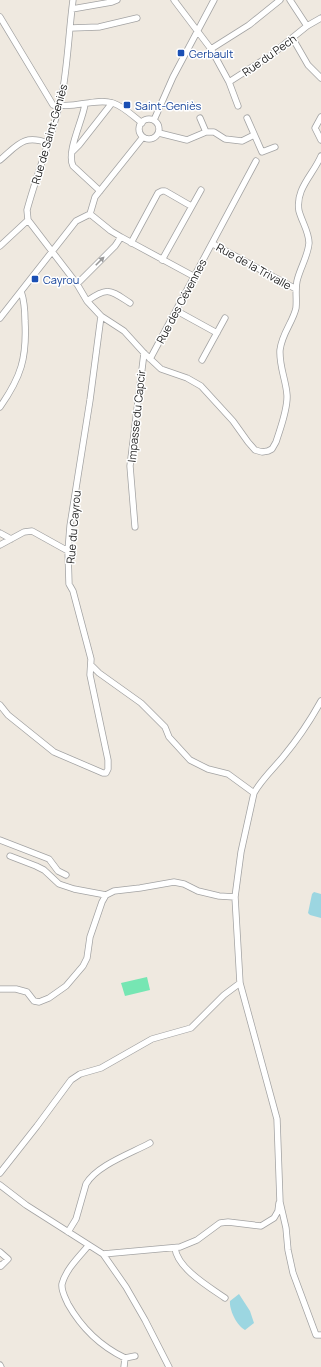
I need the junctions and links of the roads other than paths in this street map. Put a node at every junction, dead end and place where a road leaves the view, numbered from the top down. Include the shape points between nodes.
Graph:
1 (72, 0) edge
2 (117, 0) edge
3 (174, 0) edge
4 (214, 0) edge
5 (280, 0) edge
6 (290, 0) edge
7 (96, 3) edge
8 (72, 9) junction
9 (0, 17) edge
10 (137, 18) dead end
11 (321, 18) edge
12 (307, 26) junction
13 (71, 28) junction
14 (197, 30) junction
15 (293, 39) junction
16 (211, 49) junction
17 (321, 78) edge
18 (229, 82) junction
19 (44, 88) junction
20 (61, 98) junction
21 (112, 103) junction
22 (85, 104) junction
23 (59, 106) junction
24 (238, 106) dead end
25 (321, 117) edge
26 (200, 118) dead end
27 (247, 118) dead end
28 (154, 120) junction
29 (142, 123) junction
30 (206, 132) junction
31 (159, 133) junction
32 (254, 135) junction
33 (143, 137) junction
34 (321, 140) edge
35 (48, 143) junction
36 (275, 147) dead end
37 (72, 152) junction
38 (321, 156) edge
39 (0, 160) edge
40 (256, 161) dead end
41 (200, 190) dead end
42 (100, 191) junction
43 (191, 206) junction
44 (90, 214) junction
45 (28, 220) junction
46 (121, 237) junction
47 (131, 243) junction
48 (213, 244) junction
49 (0, 246) edge
50 (53, 251) junction
51 (162, 260) junction
52 (195, 277) junction
53 (78, 284) junction
54 (296, 289) junction
55 (21, 291) junction
56 (87, 301) junction
57 (130, 302) dead end
58 (10, 305) junction
59 (24, 308) junction
60 (176, 311) junction
61 (101, 316) junction
62 (0, 318) edge
63 (225, 318) dead end
64 (217, 333) junction
65 (144, 353) junction
66 (150, 359) junction
67 (202, 360) dead end
68 (0, 407) edge
69 (134, 527) dead end
70 (0, 533) edge
71 (11, 539) junction
72 (0, 545) edge
73 (68, 551) junction
74 (91, 665) junction
75 (321, 701) edge
76 (0, 705) edge
77 (254, 793) junction
78 (0, 840) edge
79 (10, 856) dead end
80 (66, 876) dead end
81 (106, 895) junction
82 (235, 897) junction
83 (240, 983) junction
84 (0, 989) edge
85 (150, 1143) dead end
86 (0, 1173) edge
87 (0, 1184) edge
88 (280, 1202) junction
89 (68, 1232) junction
90 (88, 1246) junction
91 (175, 1248) junction
92 (0, 1252) edge
93 (103, 1254) junction
94 (0, 1265) edge
95 (225, 1298) dead end
96 (321, 1335) edge
97 (135, 1356) dead end
98 (125, 1358) junction
99 (124, 1367) edge
100 (169, 1367) edge

1 - 8 street, Rue de Saint-Geniès
2 - 7 street
3 - 14 street, Rue du Pech
4 - 14 street
5 - 16 street via 249,26
6 - 12 street, Rue du Pech
7 - 8 street
8 - 13 street, Rue de Saint-Geniès
9 - 19 street
10 - 13 street via 99,28
11 - 12 street, Rue du Pech
12 - 15 street, Rue du Pech
13 - 20 street, Rue de Saint-Geniès
14 - 16 street, Rue du Pech
14 - 28 street
15 - 17 street via 308,65
15 - 18 street, Rue du Pech
16 - 18 street, Rue du Pech
18 - 24 street, Rue du Pech
19 - 20 street
19 - 23 street via 53,105
20 - 23 street, Rue de Saint-Geniès
21 - 22 street
21 - 29 street
21 - 37 street
22 - 23 street
22 - 37 street
23 - 35 street, Rue de Saint-Geniès
25 - 34 street via 315,128
26 - 30 street
27 - 32 street
28 - 29 street via 147,119
28 - 31 street via 159,127
29 - 33 street via 140,129
30 - 31 street via 187,140
30 - 32 street via 214,132 225,139 242,141
31 - 33 street via 152,139
32 - 36 street via 262,152
33 - 42 street
35 - 39 street via 36,139 27,140
35 - 45 street, Rue de Saint-Geniès via 27,210
37 - 42 street via 73,166
38 - 54 street via 299,199 299,209 309,242
40 - 48 street, Rue des Cévennes
41 - 43 street
42 - 44 street
43 - 47 street via 164,191 158,193
43 - 51 street
44 - 46 street
44 - 50 street via 76,221
45 - 49 street
45 - 50 street
46 - 47 street
53 -> 46 street
47 - 51 street
48 - 52 street, Rue des Cévennes
48 - 54 street, Rue de la Trivalle
50 - 53 street
50 - 55 street
51 - 52 street
52 - 60 street, Rue des Cévennes
53 - 56 street
54 - 66 street via 296,308 280,350 280,366 287,396 286,407 276,442 268,451 255,450 233,420 201,386 162,369
55 - 58 street
55 - 59 street
56 - 57 street via 104,291 112,292
56 - 61 street
58 - 59 street via 16,304
58 - 62 street
59 - 68 street via 25,353 13,389
60 - 64 street
60 - 66 street, Rue des Cévennes
61 - 65 street via 124,331
61 - 73 street, Rue du Cayrou
63 - 64 street
64 - 67 street
65 - 66 street
65 - 69 street, Impasse du Capcir via 130,466
70 - 71 street
71 - 72 street
71 - 73 street via 32,531
73 - 74 street, Rue du Cayrou via 69,584 73,591
74 - 76 street, Rue du Cayrou via 90,675 108,760 106,773 54,752 8,715
74 - 77 street via 141,703 165,727 169,737 190,760 208,769 228,774
75 - 77 street via 283,758
77 - 82 street via 241,852
78 - 80 street via 48,858 58,871
79 - 81 street via 44,870 59,884
81 - 82 street via 114,891 174,882 212,895
81 - 84 street via 90,937 87,958 66,986 39,1002 34,1001 27,992
82 - 83 street
83 - 86 street via 191,1028 152,1039 102,1068 80,1074 72,1080
83 - 88 street via 277,1119
85 - 89 street via 109,1164 90,1178 76,1219
87 - 89 street via 26,1205
88 - 91 street via 274,1218 261,1226 220,1223 196,1240
88 - 96 street via 293,1273 316,1336
89 - 90 street
90 - 93 street
90 - 98 street via 68,1272 62,1284 62,1293 83,1327 102,1344
91 - 93 street
91 - 95 street via 176,1256 181,1263
92 - 94 street via 8,1259
93 - 100 street via 126,1287
97 - 98 street
98 - 99 street

